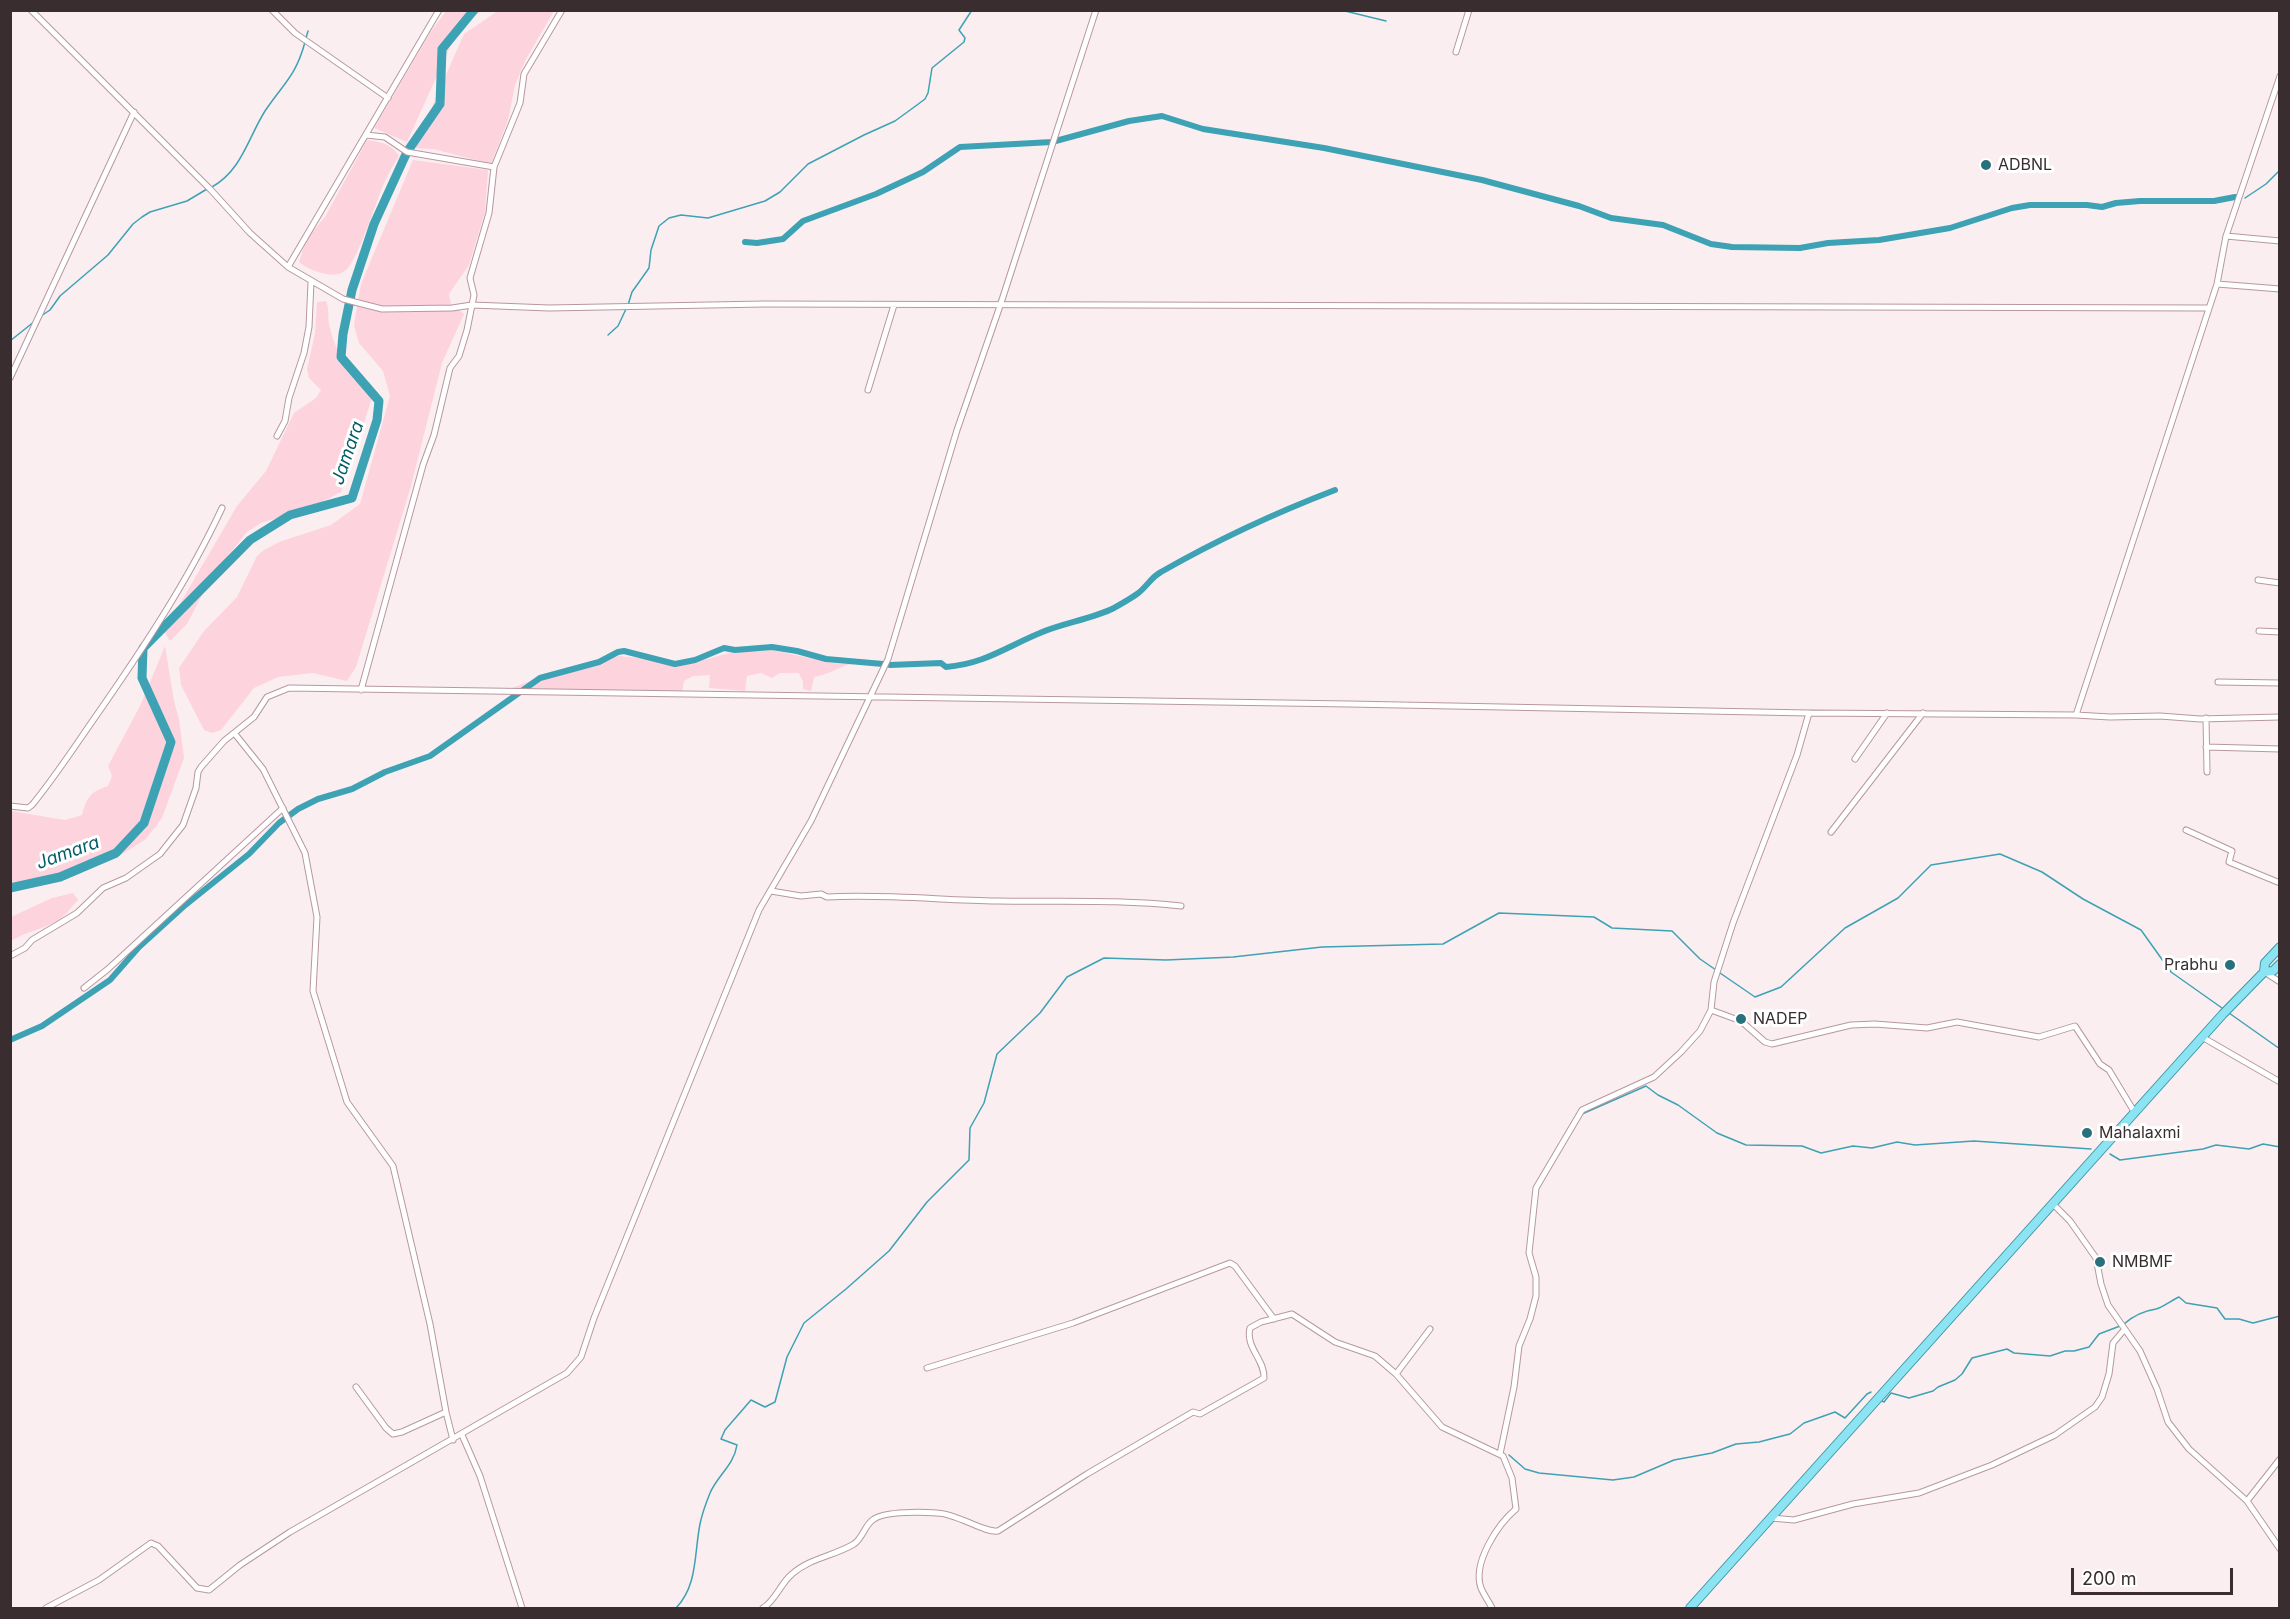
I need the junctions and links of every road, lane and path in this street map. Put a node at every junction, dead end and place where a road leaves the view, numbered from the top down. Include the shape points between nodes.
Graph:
1 (31, 10) edge
2 (272, 10) edge
3 (439, 10) edge
4 (562, 10) edge
5 (1096, 10) edge
6 (1469, 10) edge
7 (1456, 52) dead end
8 (2280, 76) edge
9 (388, 98) junction
10 (134, 112) junction
11 (366, 135) junction
12 (494, 167) junction
13 (2226, 236) junction
14 (2280, 241) edge
15 (288, 267) junction
16 (311, 282) junction
17 (2217, 284) junction
18 (2280, 289) edge
19 (472, 305) junction
20 (894, 305) junction
21 (1000, 306) junction
22 (2208, 309) junction
23 (10, 378) edge
24 (868, 390) dead end
25 (277, 436) dead end
26 (222, 508) dead end
27 (2258, 580) dead end
28 (2280, 583) edge
29 (2259, 631) dead end
30 (2280, 632) edge
31 (2218, 682) dead end
32 (2280, 683) edge
33 (361, 690) junction
34 (871, 698) junction
35 (1809, 713) junction
36 (1887, 713) junction
37 (1923, 713) junction
38 (2076, 715) junction
39 (2280, 717) edge
40 (2206, 718) junction
41 (235, 734) junction
42 (2206, 747) junction
43 (2280, 749) edge
44 (1855, 759) dead end
45 (2207, 772) dead end
46 (10, 806) edge
47 (283, 808) junction
48 (2186, 830) dead end
49 (1831, 832) dead end
50 (2280, 883) edge
51 (771, 891) junction
52 (1181, 906) dead end
53 (2280, 947) edge
54 (10, 957) edge
55 (2280, 964) edge
56 (2264, 972) junction
57 (2280, 982) edge
58 (84, 988) dead end
59 (1711, 1010) junction
60 (2202, 1037) junction
61 (2280, 1082) edge
62 (2134, 1113) junction
63 (2053, 1204) junction
64 (1274, 1319) junction
65 (2122, 1327) junction
66 (1430, 1329) dead end
67 (927, 1368) dead end
68 (1396, 1374) junction
69 (356, 1387) dead end
70 (446, 1412) junction
71 (462, 1435) junction
72 (453, 1440) junction
73 (1500, 1455) junction
74 (2280, 1459) edge
75 (2247, 1501) junction
76 (1769, 1519) junction
77 (2280, 1549) edge
78 (46, 1608) edge
79 (522, 1608) edge
80 (763, 1608) edge
81 (1492, 1608) edge
82 (1690, 1608) edge

1 - 10 street
2 - 9 street via 295,33
3 - 9 street
4 - 12 street via 524,74 520,103
5 - 21 street
6 - 7 street
8 - 13 street
9 - 11 street
10 - 15 street
10 - 23 street
11 - 12 street via 385,137 407,152
11 - 15 street
12 - 19 street via 489,213 470,278
13 - 14 street
13 - 17 street
15 - 16 street
16 - 19 street via 343,299 382,309
16 - 25 street via 304,353
17 - 18 street
17 - 22 street
19 - 20 street
19 - 33 street via 459,356 450,368
20 - 21 street
20 - 24 street
21 - 22 street
21 - 34 street via 957,430 888,659
22 - 38 street
26 - 46 street via 147,643 115,690 32,806
27 - 28 street
29 - 30 street
31 - 32 street
33 - 34 street
33 - 41 street via 289,688 267,697 254,717
34 - 35 street
34 - 51 street via 811,822
35 - 36 street
35 - 59 street via 1733,924 1714,982
36 - 37 street
36 - 44 street
37 - 38 street
37 - 49 street
38 - 40 street
39 - 40 street
40 - 42 street
41 - 47 street via 258,760
41 - 54 street via 201,767 183,825 160,854 126,878 103,888 76,913
42 - 43 street
42 - 45 street
47 - 58 street
47 - 70 street via 303,846 311,878 317,917 313,991 347,1102 393,1166
48 - 50 street via 2232,852 2229,862
51 - 52 street via 827,897 870,895
51 - 71 street via 750,932 581,1357 567,1373
53 - 56 main road via 2265,963
55 - 56 main road via 2273,971
56 - 57 street
56 - 60 main road
59 - 62 street via 1741,1021 1772,1044 1851,1025 1928,1028 1957,1022 2039,1037 2075,1026 2100,1064 2109,1070
59 - 73 street via 1700,1031 1654,1077 1582,1110 1536,1188 1528,1253 1536,1277 1536,1296 1519,1346
60 - 61 street
60 - 62 main road
62 - 63 main road
63 - 65 street via 2096,1258 2108,1305
63 - 76 main road
64 - 67 street via 1230,1263 1073,1323
64 - 68 street via 1292,1314 1335,1342 1375,1356
64 - 80 street via 1250,1328 1248,1337 1264,1378 1200,1414 1193,1412 998,1531 940,1512 873,1519 853,1545 793,1573
65 - 75 street via 2140,1351 2168,1422 2189,1449
65 - 76 street via 2113,1343 2109,1374 2096,1407 2055,1435 1919,1493 1853,1504 1794,1520
66 - 68 street
68 - 73 street via 1442,1427
69 - 70 street via 393,1434
70 - 72 street
71 - 72 street
71 - 79 street via 480,1476
72 - 78 street via 290,1532 209,1590 197,1588 151,1543 99,1580
73 - 81 street via 1509,1467 1516,1509 1492,1538 1480,1565 1480,1586
74 - 75 street
75 - 77 street
76 - 82 main road

